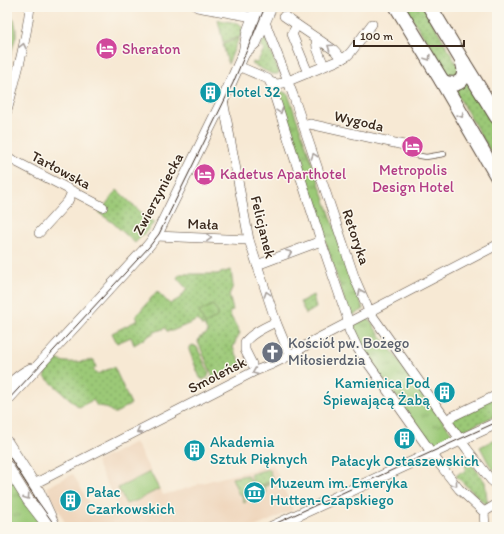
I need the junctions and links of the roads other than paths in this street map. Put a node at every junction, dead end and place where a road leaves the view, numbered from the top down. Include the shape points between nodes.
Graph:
1 (30, 7) edge
2 (202, 7) edge
3 (263, 7) edge
4 (271, 7) edge
5 (397, 7) edge
6 (430, 7) edge
7 (258, 16) edge
8 (284, 16) dead end
9 (372, 24) dead end
10 (297, 25) junction
11 (316, 38) junction
12 (342, 59) junction
13 (463, 62) junction
14 (238, 66) junction
15 (324, 66) junction
16 (308, 73) junction
17 (442, 81) junction
18 (270, 82) junction
19 (288, 82) junction
20 (223, 100) junction
21 (7, 111) edge
22 (497, 117) edge
23 (304, 126) junction
24 (408, 146) joint
25 (444, 154) dead end
26 (497, 154) edge
27 (7, 157) edge
28 (495, 174) edge
29 (72, 192) junction
30 (103, 207) dead end
31 (39, 233) dead end
32 (156, 236) junction
33 (249, 240) junction
34 (321, 241) junction
35 (497, 245) edge
36 (257, 265) junction
37 (369, 311) junction
38 (276, 322) junction
39 (348, 323) junction
40 (290, 356) junction
41 (252, 364) dead end
42 (39, 365) junction
43 (7, 386) edge
44 (497, 395) edge
45 (7, 400) edge
46 (447, 419) junction
47 (497, 423) edge
48 (461, 440) junction
49 (7, 442) edge
50 (432, 453) junction
51 (7, 466) edge
52 (34, 484) junction
53 (497, 485) edge
54 (497, 504) edge
55 (484, 512) junction
56 (49, 527) edge
57 (55, 527) edge
58 (272, 527) edge
59 (485, 527) edge

21 -> 1 street
2 - 7 street
3 - 7 lane
4 - 7 street, Zwierzyniecka
5 -> 17 main road
6 - 13 main road
7 - 14 street, Zwierzyniecka via 256,42 244,53
7 - 19 street, Retoryka
8 - 10 street
9 - 12 street via 351,52
10 - 11 street
10 - 16 street via 292,34
12 -> 11 street
11 - 15 street
12 - 15 street
13 - 17 main road via 462,80 456,84
13 - 22 main road
14 - 18 street
14 - 20 street, Zwierzyniecka
15 - 16 street
16 - 19 street
17 -> 28 main road
18 - 19 street
18 -> 34 street
19 - 23 street, Retoryka
20 - 32 street, Zwierzyniecka
20 - 33 street, Felicjanek
23 - 24 street, Wygoda via 310,124
37 -> 23 street, Retoryka via 355,279
24 - 25 lane via 410,154 426,157
26 - 28 main road via 493,162
27 - 29 street, Tarłowska
29 - 30 street, Tarłowska
29 - 31 street via 68,201
32 -> 33 street, Mała
32 - 42 street, Zwierzyniecka
33 - 36 street, Felicjanek
36 -> 34 street
34 - 39 street
35 - 37 street, Smoleńsk
38 -> 36 street, Felicjanek
37 - 39 street, Smoleńsk
37 - 46 street, Retoryka
38 - 40 street, Felicjanek
38 - 41 street via 244,342
39 - 40 street, Smoleńsk
39 - 50 street via 358,349
40 -> 52 street, Smoleńsk via 255,371
42 - 43 street, Zwierzyniecka via 23,373
42 - 45 street, Zwierzyniecka
44 - 46 street
46 - 48 street, Retoryka
47 - 48 street
48 - 50 street
48 - 53 street, Retoryka
49 - 52 street
50 -> 55 street via 459,489
50 - 58 street
51 -> 56 street
52 - 57 street
54 - 55 street
55 - 59 street

